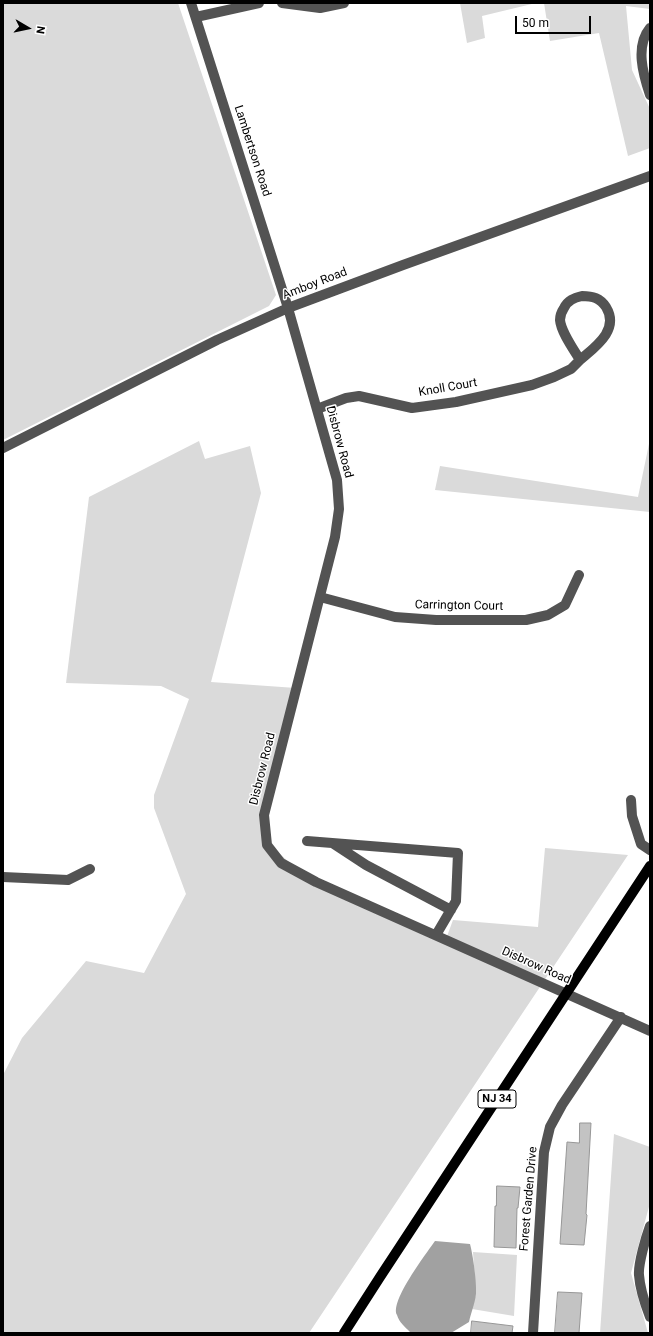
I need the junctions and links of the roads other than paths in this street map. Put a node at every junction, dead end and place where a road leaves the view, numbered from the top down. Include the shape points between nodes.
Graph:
1 (191, 3) edge
2 (259, 3) edge
3 (282, 3) edge
4 (344, 3) edge
5 (196, 17) junction
6 (650, 28) edge
7 (650, 95) edge
8 (650, 176) edge
9 (288, 308) junction
10 (580, 360) junction
11 (317, 409) junction
12 (3, 448) edge
13 (579, 575) dead end
14 (320, 597) junction
15 (631, 800) dead end
16 (307, 841) dead end
17 (334, 843) junction
18 (650, 850) edge
19 (650, 866) edge
20 (90, 869) dead end
21 (3, 877) edge
22 (451, 910) junction
23 (436, 935) junction
24 (566, 994) junction
25 (621, 1017) junction
26 (650, 1031) edge
27 (650, 1226) edge
28 (650, 1317) edge
29 (344, 1333) edge
30 (533, 1333) edge

1 - 5 street, Lambertson Road
2 - 5 street
3 - 4 street via 320,8
5 - 9 street, Lambertson Road
6 - 7 street via 642,40 641,54
8 - 9 street, Amboy Road
9 - 11 street, Disbrow Road
9 - 12 street, Amboy Road via 217,340
10 - 10 street, Knoll Court via 603,338 611,322 604,305 597,298 589,296 574,298 568,302 560,315 563,331
10 - 11 street, Knoll Court via 571,369 554,377 456,402 412,408 359,396
11 - 14 street, Disbrow Road via 337,480 339,509
13 - 14 street, Carrington Court via 565,605 548,615 526,620 436,620 394,617
14 - 23 street, Disbrow Road via 264,815 267,844 281,863 316,882
15 - 18 street via 632,816 641,844
16 - 17 street
17 - 22 street via 366,865
17 - 22 street via 458,852 456,901
19 - 24 main road, NJ 34
20 - 21 street via 68,880
22 - 23 street
23 - 24 street, Disbrow Road
24 - 25 street, Disbrow Road
24 - 29 main road, NJ 34
25 - 26 street, Disbrow Road
25 - 30 street, Forest Garden Drive via 550,1127 543,1158
27 - 28 street via 639,1274

